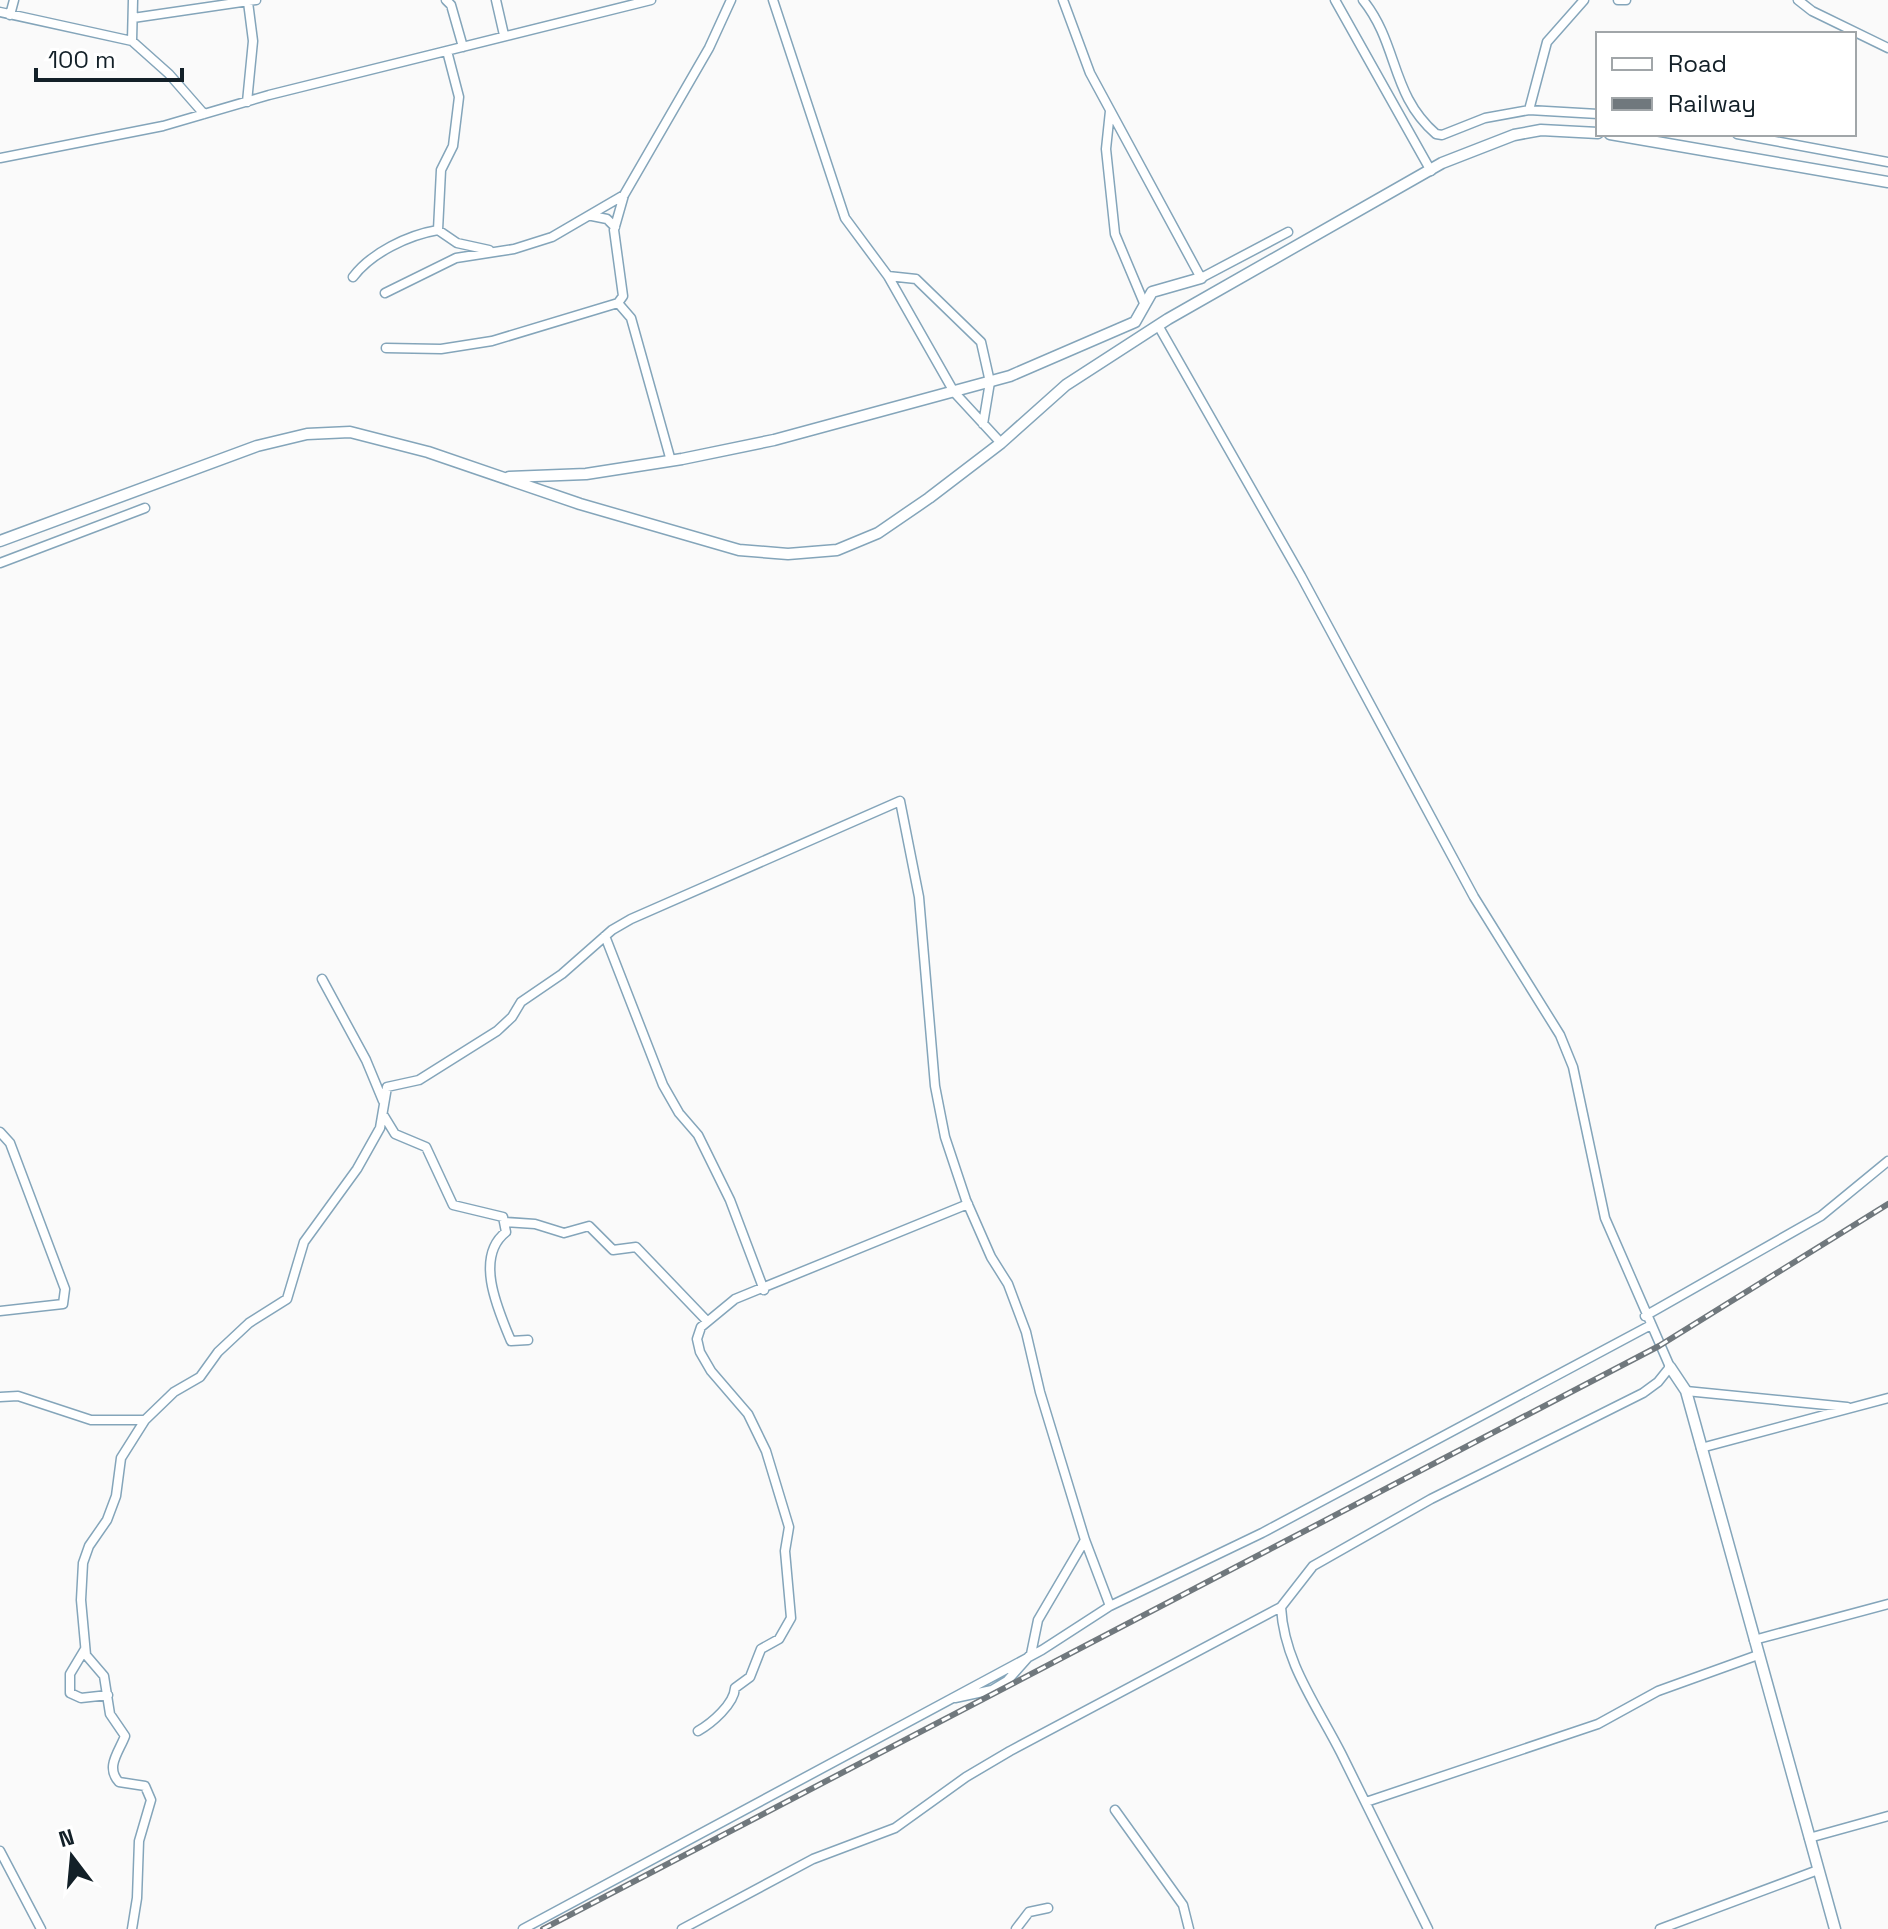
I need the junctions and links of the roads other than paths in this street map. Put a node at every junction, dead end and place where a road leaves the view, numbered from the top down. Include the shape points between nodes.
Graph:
1 (14, 0) edge
2 (133, 0) edge
3 (446, 0) edge
4 (496, 0) edge
5 (651, 0) edge
6 (731, 0) edge
7 (773, 0) edge
8 (1063, 0) edge
9 (1335, 0) edge
10 (1363, 0) edge
11 (1618, 0) edge
12 (1626, 0) edge
13 (1798, 0) edge
14 (252, 1) edge
15 (1582, 1) edge
16 (5, 14) edge
17 (133, 18) junction
18 (1855, 32) edge
19 (1856, 32) edge
20 (504, 35) junction
21 (132, 41) junction
22 (463, 47) junction
23 (1888, 48) edge
24 (447, 51) junction
25 (247, 102) junction
26 (1529, 110) junction
27 (1110, 111) junction
28 (204, 114) junction
29 (1596, 114) edge
30 (1596, 133) edge
31 (1621, 136) edge
32 (1747, 136) edge
33 (0, 158) edge
34 (1857, 158) junction
35 (1888, 162) edge
36 (1431, 171) junction
37 (1853, 178) junction
38 (1888, 182) edge
39 (624, 195) junction
40 (588, 215) junction
41 (615, 227) junction
42 (438, 230) junction
43 (1288, 232) dead end
44 (494, 252) junction
45 (888, 276) junction
46 (353, 277) dead end
47 (1201, 278) junction
48 (385, 293) dead end
49 (618, 303) junction
50 (1144, 303) junction
51 (1159, 327) junction
52 (386, 348) dead end
53 (990, 382) junction
54 (954, 392) junction
55 (983, 424) junction
56 (1001, 443) junction
57 (671, 461) junction
58 (502, 477) junction
59 (145, 508) dead end
60 (0, 541) edge
61 (0, 563) edge
62 (605, 936) junction
63 (322, 979) dead end
64 (384, 1105) junction
65 (384, 1116) junction
66 (0, 1132) edge
67 (1888, 1161) edge
68 (968, 1204) junction
69 (506, 1222) junction
70 (764, 1290) junction
71 (0, 1311) edge
72 (1645, 1316) junction
73 (707, 1321) junction
74 (1649, 1326) junction
75 (528, 1340) dead end
76 (1670, 1367) junction
77 (1686, 1391) junction
78 (0, 1397) edge
79 (1888, 1398) edge
80 (1856, 1407) junction
81 (145, 1420) junction
82 (1701, 1448) junction
83 (1085, 1540) junction
84 (1888, 1604) edge
85 (1110, 1606) junction
86 (1281, 1607) junction
87 (1754, 1640) junction
88 (85, 1649) junction
89 (1031, 1654) junction
90 (1758, 1655) junction
91 (108, 1695) junction
92 (698, 1731) dead end
93 (1366, 1802) junction
94 (1115, 1810) dead end
95 (1888, 1816) edge
96 (1809, 1838) junction
97 (0, 1851) edge
98 (1818, 1870) junction
99 (1048, 1908) dead end
100 (41, 1929) edge
101 (132, 1929) edge
102 (523, 1929) edge
103 (682, 1929) edge
104 (1016, 1929) edge
105 (1189, 1929) edge
106 (1428, 1929) edge
107 (1660, 1929) edge
108 (1835, 1929) edge

1 - 16 street
2 - 17 street
3 - 22 street
4 - 20 street
5 - 20 street
6 - 39 street
7 - 45 street via 845,218
8 - 27 street
9 - 36 street
10 - 26 street via 1383,30 1415,116 1436,134
11 - 12 street
13 - 18 street
14 - 17 street
14 - 25 street
15 - 26 street via 1547,42
16 - 21 street
17 - 21 street
19 - 23 street
20 - 22 street
21 - 28 street
22 - 24 street
24 - 25 street
24 - 42 street via 459,97 453,146 441,170
25 - 28 street
26 - 29 street
27 - 47 street
27 - 50 street via 1106,149 1115,234
28 - 33 street
30 - 36 street via 1541,130 1514,135 1485,143
31 - 37 street
32 - 34 street
34 - 35 street
34 - 37 street
36 - 51 street
37 - 38 street
39 - 40 street
39 - 41 street
40 - 41 street via 607,219
40 - 44 street via 552,237
41 - 49 street via 623,296
42 - 44 street via 457,243
42 - 46 street via 397,243
43 - 47 street
44 - 48 street via 456,258
45 - 53 street via 916,279 981,342
45 - 54 street
47 - 50 street via 1152,292
49 - 52 street via 492,341 441,349
49 - 57 street via 631,318
50 - 53 street via 1135,322 1115,333
51 - 56 street via 1066,385
51 - 72 street via 1474,897 1560,1035 1573,1067 1605,1218
53 - 54 street
53 - 55 street
54 - 55 street
54 - 57 street
55 - 56 street
56 - 58 street via 859,543 788,554 739,550
57 - 58 street via 586,474
58 - 60 street via 363,435 307,434 210,462
59 - 61 street
62 - 64 street via 521,1002 497,1031 419,1080 387,1087
62 - 68 street via 655,908 900,801 919,897 935,1086 945,1137
62 - 70 street via 663,1085 698,1135
63 - 64 street
64 - 65 street
65 - 69 street via 395,1134 426,1147 453,1205 475,1213 499,1213
65 - 81 street via 357,1169 304,1242 287,1299 249,1323 200,1377 174,1392
66 - 71 street via 10,1143 65,1289 63,1304
67 - 72 street via 1821,1216
68 - 70 street
68 - 83 street via 1026,1332
69 - 73 street via 564,1233 589,1226 613,1250 636,1247
69 - 75 street via 490,1261 496,1305 511,1341
70 - 73 street via 735,1299
72 - 74 street
73 - 92 street via 697,1339 700,1352 748,1414 766,1451 788,1523 785,1551 793,1613 779,1639 761,1649 750,1677 735,1688 714,1721
74 - 76 street
74 - 85 street via 1262,1533
76 - 77 street
76 - 86 street via 1643,1393 1431,1499 1313,1566
77 - 80 street
77 - 82 street
78 - 81 street via 18,1396 91,1420
79 - 80 street
80 - 82 street
81 - 88 street via 121,1458 116,1496 83,1563
82 - 87 street
83 - 85 street
83 - 89 street via 1038,1620
84 - 87 street
85 - 89 street
86 - 93 street via 1282,1636 1294,1668
86 - 103 street via 1010,1751 895,1828 813,1859
87 - 90 street
88 - 91 street via 104,1676
88 - 91 street via 70,1674 70,1693 81,1698
89 - 102 street
90 - 93 street via 1658,1691 1598,1724
90 - 96 street
91 - 101 street via 110,1714 125,1736 114,1761 115,1777 145,1786 151,1800 139,1841
93 - 106 street
94 - 105 street via 1183,1905
95 - 96 street
96 - 98 street
97 - 100 street
98 - 107 street
98 - 108 street
99 - 104 street via 1029,1912

